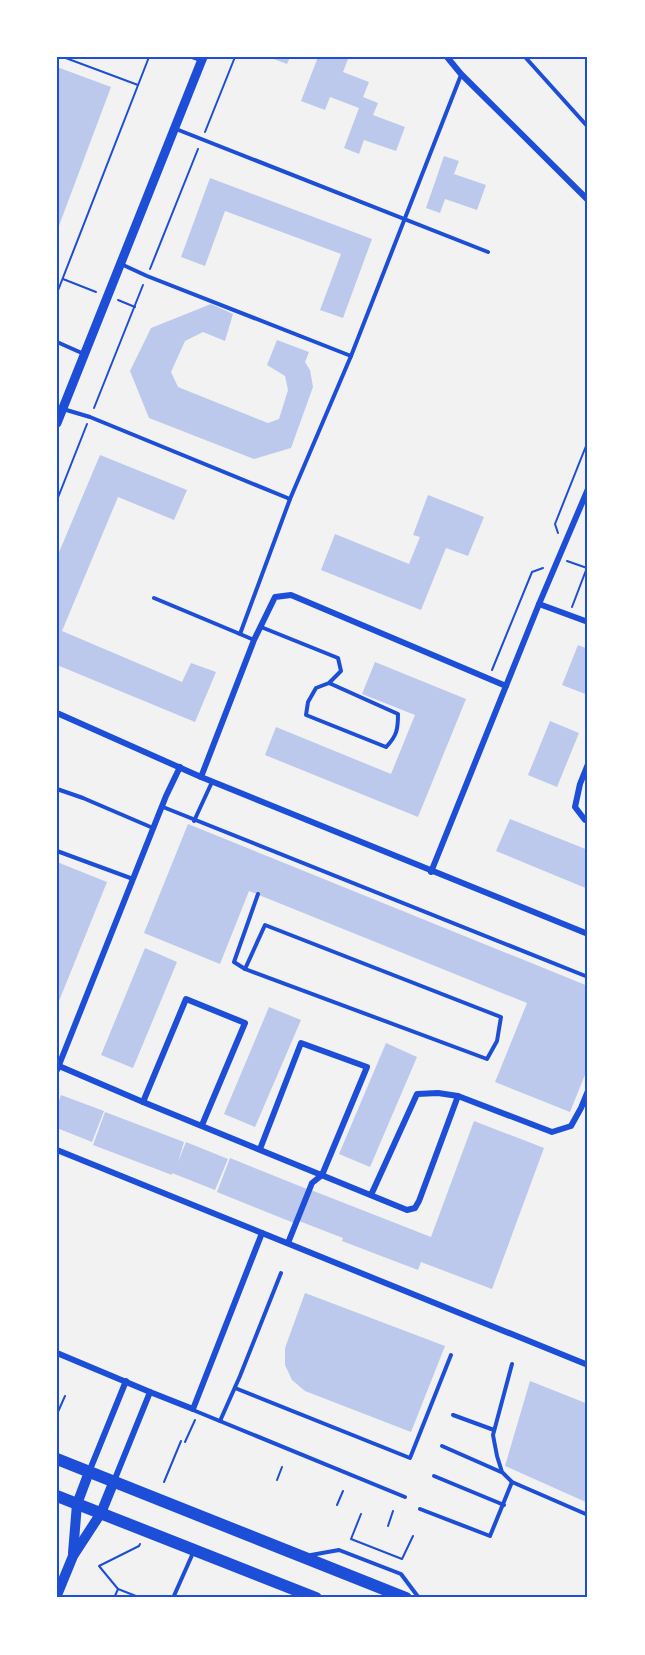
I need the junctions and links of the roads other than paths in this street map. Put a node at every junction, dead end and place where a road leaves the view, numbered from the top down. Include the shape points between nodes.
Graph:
1 (192, 57) edge
2 (447, 57) edge
3 (525, 57) edge
4 (203, 59) edge
5 (461, 74) junction
6 (588, 127) edge
7 (175, 129) junction
8 (588, 200) edge
9 (404, 219) junction
10 (488, 252) dead end
11 (121, 264) junction
12 (57, 342) edge
13 (84, 354) junction
14 (351, 356) junction
15 (63, 408) junction
16 (57, 423) edge
17 (588, 489) edge
18 (290, 499) junction
19 (154, 598) dead end
20 (539, 604) junction
21 (588, 622) edge
22 (261, 627) junction
23 (240, 634) junction
24 (254, 640) junction
25 (329, 683) junction
26 (506, 686) junction
27 (57, 712) edge
28 (588, 764) edge
29 (180, 767) junction
30 (201, 777) junction
31 (213, 782) junction
32 (57, 789) edge
33 (163, 807) junction
34 (194, 821) junction
35 (588, 821) edge
36 (154, 828) junction
37 (57, 851) edge
38 (431, 872) junction
39 (134, 880) junction
40 (258, 894) dead end
41 (588, 934) edge
42 (245, 969) junction
43 (588, 977) edge
44 (58, 1068) edge
45 (588, 1091) edge
46 (458, 1096) junction
47 (143, 1102) junction
48 (202, 1125) junction
49 (260, 1149) junction
50 (57, 1150) edge
51 (322, 1175) junction
52 (371, 1195) junction
53 (262, 1233) junction
54 (288, 1243) junction
55 (280, 1273) dead end
56 (57, 1353) edge
57 (451, 1355) dead end
58 (512, 1364) dead end
59 (588, 1365) edge
60 (126, 1381) junction
61 (235, 1388) junction
62 (150, 1392) junction
63 (193, 1409) junction
64 (453, 1415) dead end
65 (220, 1421) junction
66 (494, 1430) junction
67 (442, 1446) dead end
68 (57, 1459) edge
69 (89, 1472) junction
70 (502, 1472) junction
71 (434, 1476) dead end
72 (114, 1481) junction
73 (513, 1482) junction
74 (57, 1496) edge
75 (405, 1497) dead end
76 (77, 1504) junction
77 (504, 1504) junction
78 (420, 1509) dead end
79 (101, 1513) junction
80 (588, 1515) edge
81 (194, 1550) junction
82 (73, 1556) junction
83 (302, 1556) junction
84 (57, 1595) edge
85 (173, 1598) edge
86 (316, 1598) edge
87 (406, 1598) edge
88 (419, 1598) edge

1 - 4 lane
2 - 5 street
3 - 6 lane
4 - 7 street
5 - 8 street
5 - 9 lane
7 - 9 lane
7 - 11 street
9 - 10 lane
9 - 14 lane
11 - 13 street
11 - 14 lane
12 - 13 lane
13 - 15 street
14 - 18 lane
15 - 16 street
15 - 18 lane
17 - 20 street
18 - 23 lane
19 - 23 lane
20 - 21 street
20 - 26 street
22 - 24 street
22 - 25 lane via 338,658 341,671
22 - 26 street via 275,597 291,595
23 - 24 lane
24 - 30 street
25 - 25 lane via 316,688 306,715 386,747 394,739 398,714
26 - 38 street
27 - 29 street
28 - 35 street via 575,807
29 - 30 street
29 - 33 street
30 - 31 street
31 - 34 lane
31 - 38 street
32 - 36 lane
33 - 34 lane
33 - 36 street
34 - 43 lane
36 - 39 street
37 - 39 lane
38 - 41 street
39 - 44 street
40 - 42 lane via 234,962
42 - 42 lane via 265,925 501,1017 497,1041 487,1059
44 - 47 street
45 - 46 street via 571,1126 552,1132
46 - 52 street via 417,1094
46 - 52 street via 415,1208 407,1210
47 - 48 street
47 - 48 street via 186,999 245,1023
48 - 49 street
49 - 51 street
49 - 51 street via 301,1043 367,1067
50 - 53 street
51 - 52 street
51 - 54 street via 312,1183
53 - 54 street
53 - 63 street
54 - 59 street
55 - 61 lane
56 - 60 street
57 - 61 lane via 410,1458
58 - 66 lane
60 - 62 street
60 - 69 street
61 - 65 lane
62 - 63 street
62 - 72 street
63 - 65 lane
64 - 66 lane
65 - 75 lane
66 - 70 lane
67 - 70 lane
68 - 69 main road
69 - 72 main road
69 - 76 main road
70 - 73 lane
71 - 77 lane
72 - 79 main road
72 - 83 main road
73 - 77 lane
73 - 80 lane
74 - 76 main road
76 - 79 main road
76 - 82 main road
77 - 78 lane via 490,1536
79 - 81 main road
79 - 82 main road
81 - 85 lane
81 - 86 main road
82 - 84 main road
83 - 87 main road
83 - 88 lane via 339,1550 401,1574

